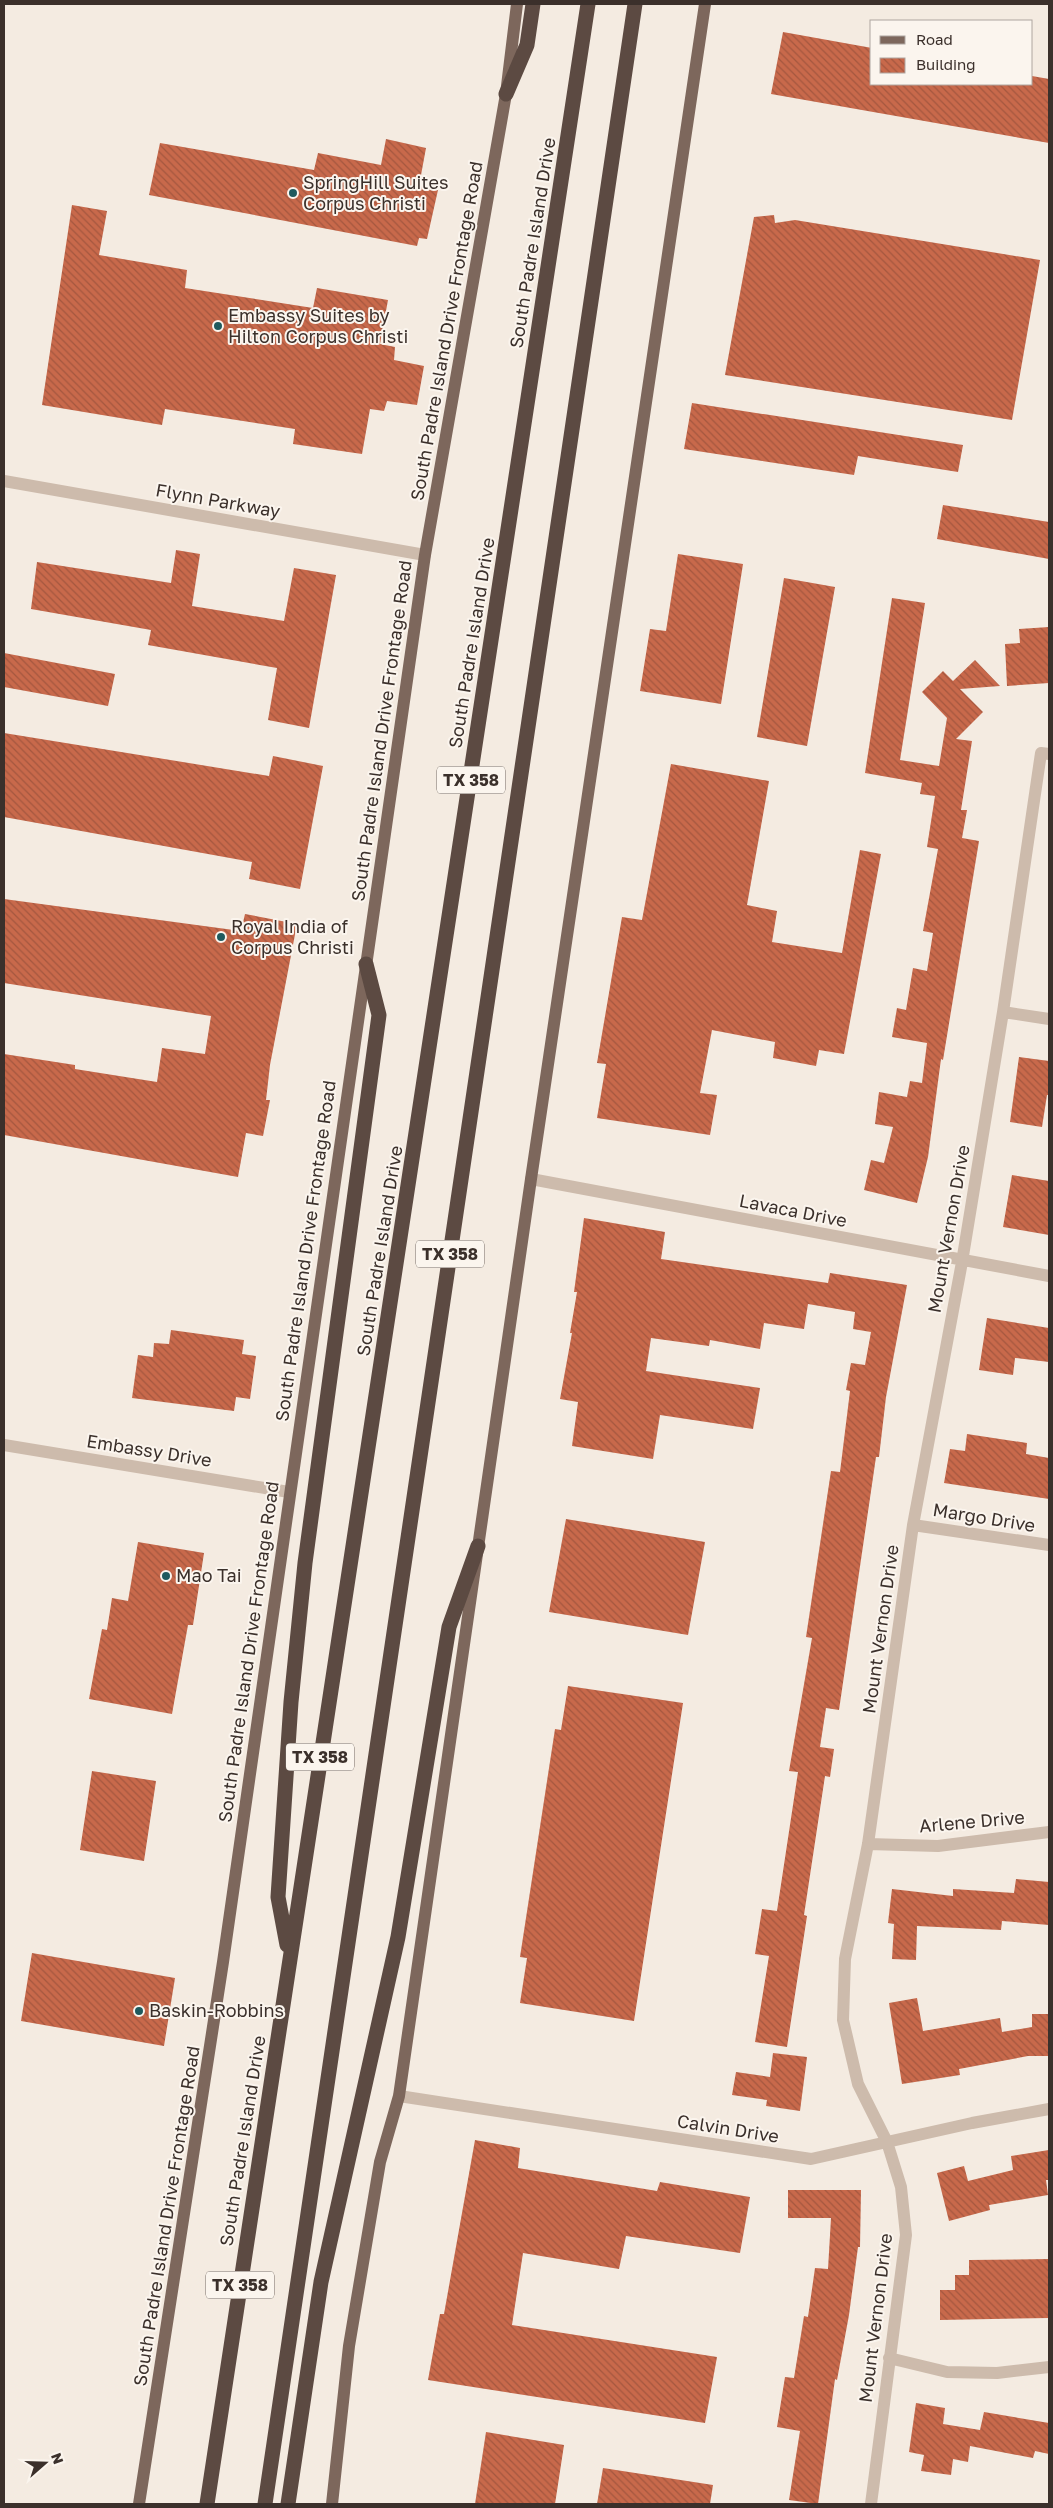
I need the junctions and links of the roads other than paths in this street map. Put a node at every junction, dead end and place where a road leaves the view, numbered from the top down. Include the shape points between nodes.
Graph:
1 (518, 4) edge
2 (533, 4) edge
3 (588, 4) edge
4 (635, 4) edge
5 (705, 4) edge
6 (506, 94) junction
7 (4, 481) edge
8 (425, 555) junction
9 (1045, 753) edge
10 (366, 964) junction
11 (1003, 1012) junction
12 (1049, 1019) edge
13 (531, 1179) junction
14 (962, 1262) junction
15 (1049, 1276) edge
16 (4, 1445) edge
17 (289, 1492) junction
18 (913, 1525) junction
19 (1049, 1545) edge
20 (478, 1546) junction
21 (1049, 1832) edge
22 (868, 1844) junction
23 (289, 1959) junction
24 (399, 2096) junction
25 (1049, 2109) edge
26 (887, 2142) junction
27 (889, 2358) junction
28 (1049, 2367) edge
29 (139, 2504) edge
30 (207, 2504) edge
31 (264, 2504) edge
32 (288, 2504) edge
33 (332, 2504) edge
34 (871, 2504) edge

1 - 6 main road, South Padre Island Drive Frontage Road
2 - 6 highway via 527,44
3 - 23 highway, South Padre Island Drive / TX 358
4 - 31 highway, TX 358
5 - 13 main road
6 - 8 main road, South Padre Island Drive Frontage Road
7 - 8 street, Flynn Parkway
8 - 10 main road, South Padre Island Drive Frontage Road
9 - 11 street, Mount Vernon Drive
10 - 17 main road, South Padre Island Drive Frontage Road
10 - 23 highway via 378,1015 305,1563 292,1702 278,1897
11 - 12 street
11 - 14 street, Mount Vernon Drive
13 - 14 street, Lavaca Drive
13 - 20 main road
14 - 15 street, Lavaca Drive
14 - 18 street, Mount Vernon Drive
16 - 17 street, Embassy Drive
17 - 29 main road, South Padre Island Drive Frontage Road via 221,1971
18 - 19 street, Margo Drive
18 - 22 street, Mount Vernon Drive
20 - 24 main road
20 - 32 highway via 449,1627 398,1937 321,2282
21 - 22 street, Arlene Drive via 938,1846
22 - 26 street, Mount Vernon Drive via 845,1959 843,2020 858,2084
23 - 30 highway, South Padre Island Drive / TX 358
24 - 26 street, Calvin Drive via 811,2159
24 - 33 main road via 380,2162 349,2346
25 - 26 street, Calvin Drive
26 - 27 street, Mount Vernon Drive via 900,2187 906,2235
27 - 28 street via 947,2372 997,2373
27 - 34 street, Mount Vernon Drive

